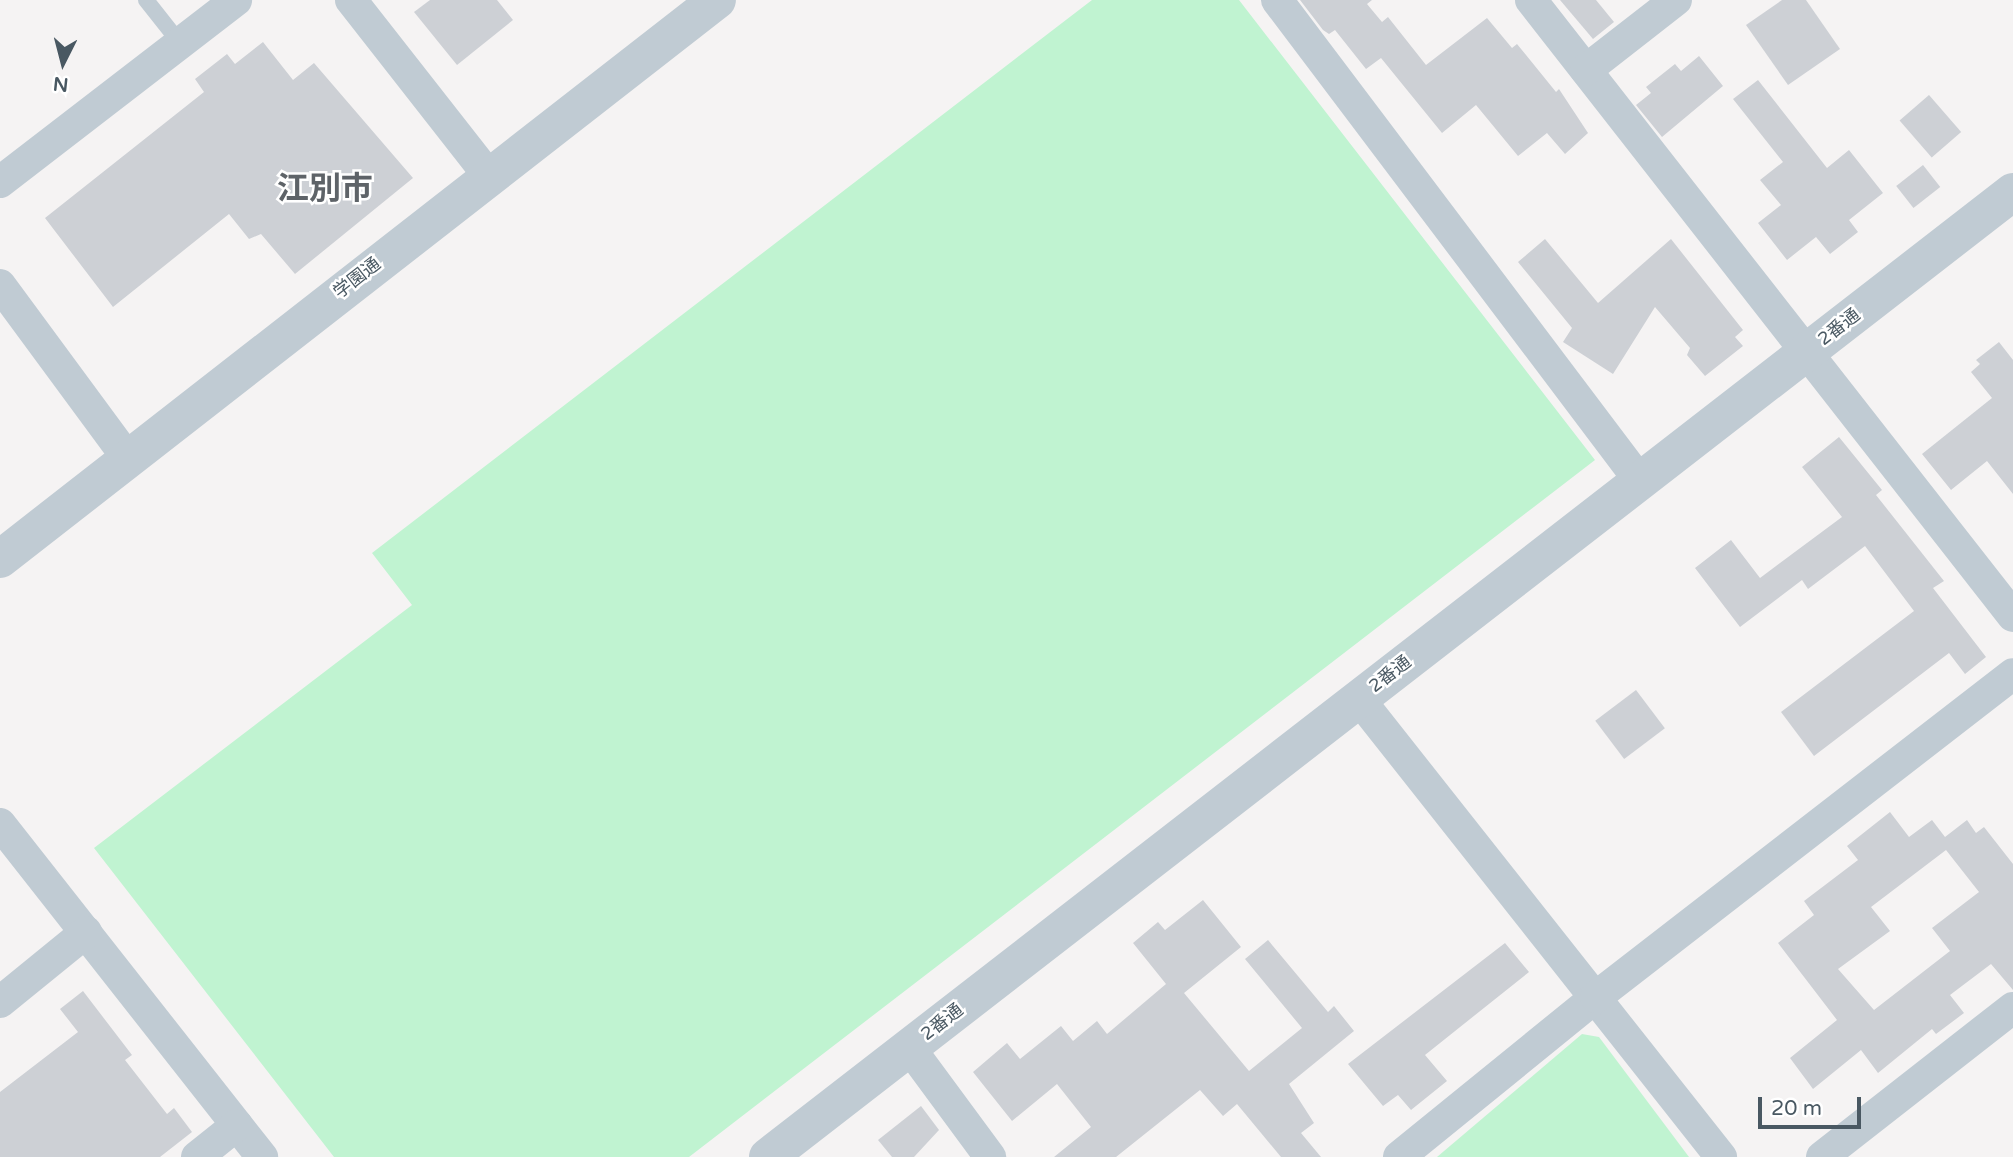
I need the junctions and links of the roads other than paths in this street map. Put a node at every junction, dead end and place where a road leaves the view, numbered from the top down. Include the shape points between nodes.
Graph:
1 (146, 0) edge
2 (236, 0) edge
3 (351, 0) edge
4 (718, 0) edge
5 (1277, 0) edge
6 (1531, 0) edge
7 (1676, 0) edge
8 (180, 43) junction
9 (1586, 70) junction
10 (489, 176) junction
11 (0, 182) edge
12 (2013, 192) edge
13 (0, 285) edge
14 (1808, 351) junction
15 (126, 456) junction
16 (1640, 481) junction
17 (0, 559) edge
18 (2013, 616) edge
19 (2013, 674) edge
20 (1359, 699) junction
21 (0, 824) edge
22 (86, 932) junction
23 (1596, 997) junction
24 (0, 1002) edge
25 (2013, 1009) edge
26 (909, 1047) junction
27 (237, 1125) junction
28 (197, 1157) edge
29 (262, 1157) edge
30 (768, 1157) edge
31 (990, 1157) edge
32 (1399, 1157) edge
33 (1721, 1157) edge
34 (1822, 1157) edge

1 - 8 lane
2 - 8 street
3 - 10 street
4 - 10 street, 学園通
5 - 16 street
6 - 9 street
7 - 9 street
8 - 11 street
9 - 14 street
10 - 15 street, 学園通
12 - 14 street, 2番通
13 - 15 street
14 - 16 street, 2番通
14 - 18 street
15 - 17 street, 学園通
16 - 20 street, 2番通
19 - 23 street
20 - 23 street
20 - 26 street, 2番通
21 - 22 street
22 - 24 street
22 - 27 street
23 - 32 street
23 - 33 street
25 - 34 street
26 - 30 street, 2番通
26 - 31 street
27 - 28 street
27 - 29 street

